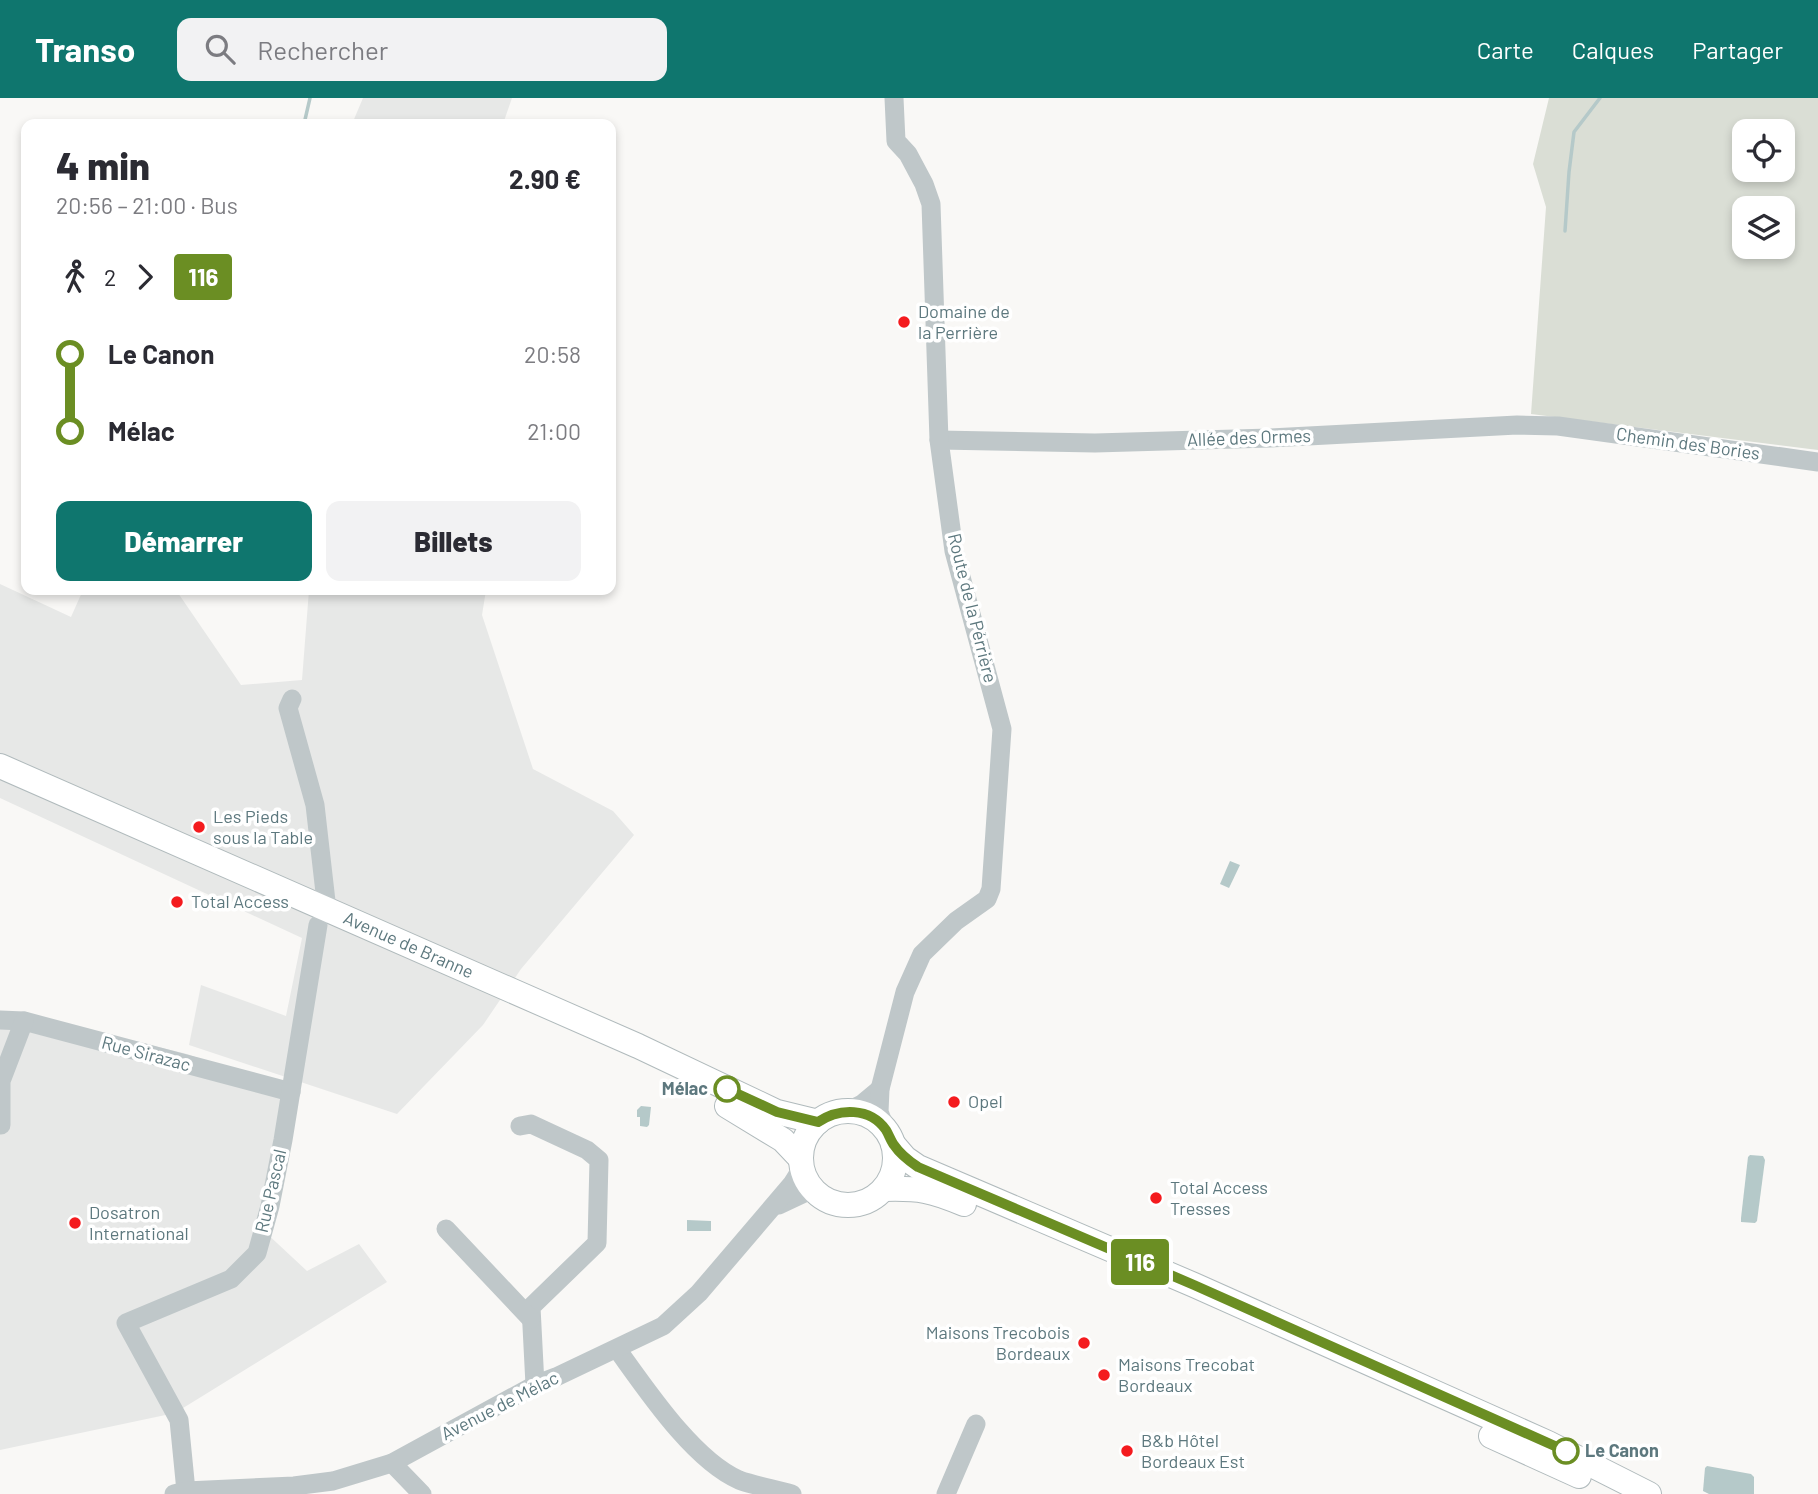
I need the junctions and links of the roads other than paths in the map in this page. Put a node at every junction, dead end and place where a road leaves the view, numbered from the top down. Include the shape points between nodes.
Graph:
1 (894, 98) edge
2 (1558, 426) joint
3 (939, 440) junction
4 (1818, 462) edge
5 (292, 699) dead end
6 (0, 766) edge
7 (0, 784) edge
8 (323, 918) junction
9 (0, 1020) edge
10 (24, 1021) junction
11 (880, 1089) junction
12 (291, 1092) junction
13 (848, 1111) junction
14 (818, 1122) junction
15 (1, 1125) edge
16 (520, 1126) dead end
17 (890, 1137) junction
18 (806, 1172) junction
19 (884, 1189) junction
20 (446, 1229) dead end
21 (531, 1320) junction
22 (617, 1349) junction
23 (535, 1385) junction
24 (976, 1424) dead end
25 (392, 1463) junction
26 (180, 1492) edge
27 (422, 1494) edge
28 (792, 1494) edge
29 (946, 1494) edge
30 (1612, 1494) edge
31 (1649, 1494) edge

1 - 3 street, Route de la Pérrière via 896,141 908,154 931,204
2 - 3 street, Allée des Ormes via 1095,443
2 - 4 street, Chemin des Bories
3 - 11 street, Route de la Pérrière via 954,551 1002,729 991,889 987,899 922,954 905,992
5 - 8 street, Rue Pascal via 288,708 315,805
6 - 8 main road, Avenue de Branne
7 - 8 main road, Avenue de Branne
8 - 12 street, Rue Pascal
8 - 14 main road, Avenue de Branne via 638,1046 777,1112
8 - 18 main road, Avenue de Branne via 739,1112 783,1140
9 - 10 street, Rue Sirazac
10 - 12 street, Rue Sirazac
10 - 15 street via 1,1081
11 - 13 street
11 - 17 street, Route de la Pérrière via 878,1112
12 - 26 street, Rue Pascal via 257,1253 231,1279 126,1323 178,1420
13 - 14 main road
13 - 17 main road via 876,1120
14 - 18 main road via 803,1145
16 - 21 street via 531,1124 599,1160 597,1242 531,1307
17 - 19 main road via 895,1160
17 - 31 main road via 918,1167 1548,1443
18 - 19 main road via 825,1199 840,1204 871,1199
18 - 22 street, Avenue de Mélac via 699,1293 663,1326
19 - 30 main road via 911,1188 943,1195 1263,1334
20 - 21 street
21 - 23 street
22 - 23 street, Avenue de Mélac
22 - 28 street via 708,1461 738,1479
23 - 25 street, Avenue de Mélac
24 - 29 street
25 - 26 street, Avenue de Mélac via 332,1481
25 - 27 street

